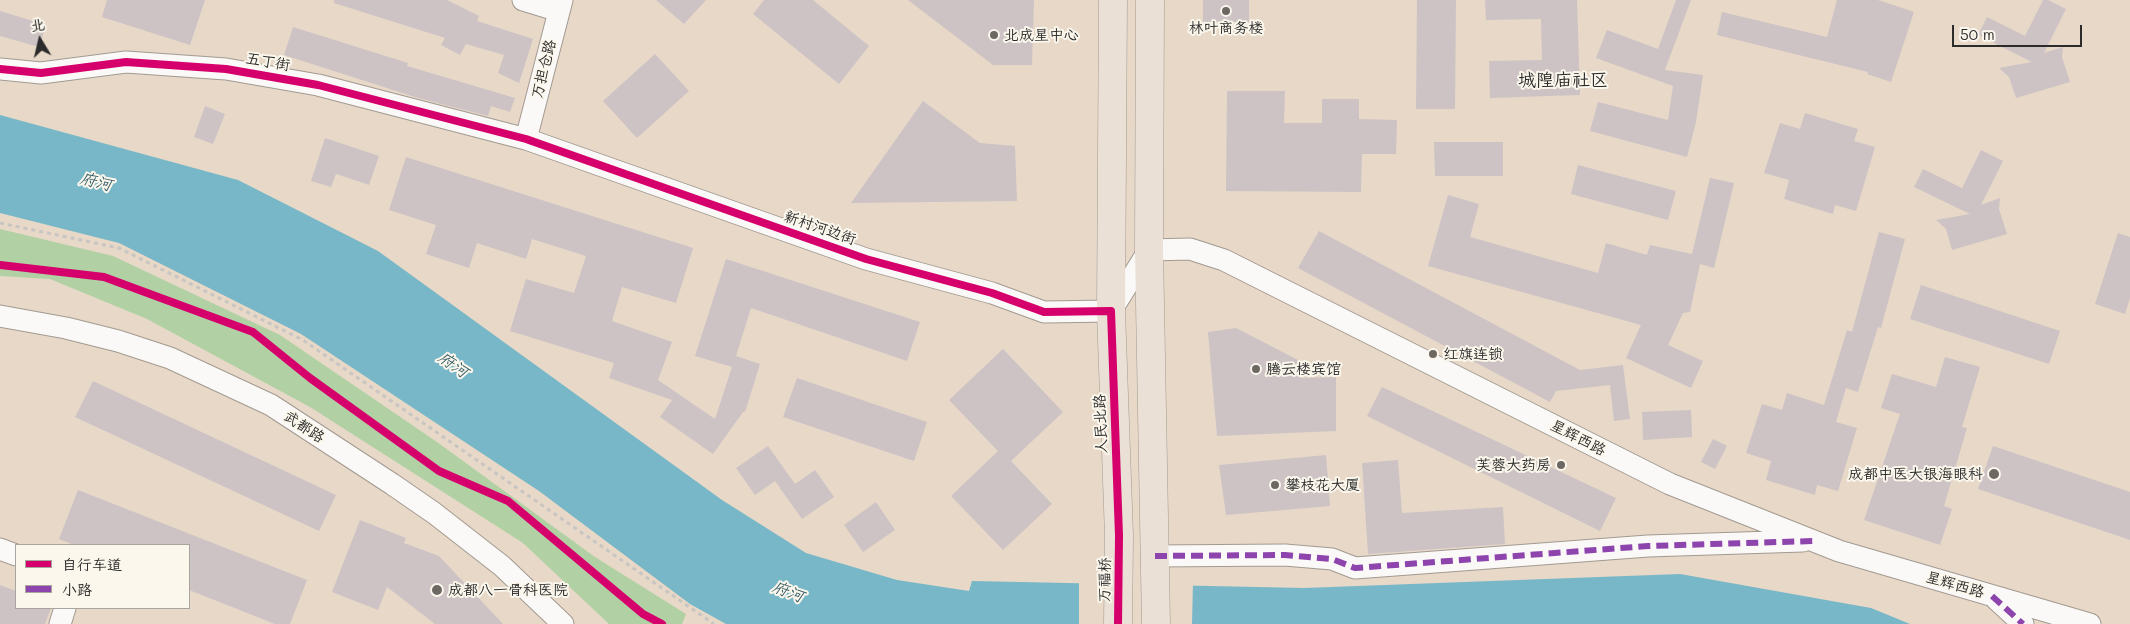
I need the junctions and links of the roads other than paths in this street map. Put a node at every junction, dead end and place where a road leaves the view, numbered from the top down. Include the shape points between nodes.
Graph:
1 (523, 0) edge
2 (1113, 0) edge
3 (1150, 0) edge
4 (560, 6) edge
5 (0, 69) edge
6 (526, 139) junction
7 (1149, 250) junction
8 (1111, 311) junction
9 (0, 316) edge
10 (1119, 536) joint
11 (1813, 541) junction
12 (0, 549) edge
13 (15, 555) edge
14 (1156, 563) junction
15 (1992, 596) junction
16 (65, 609) edge
17 (60, 624) edge
18 (563, 624) edge
19 (1118, 624) edge
20 (1156, 624) edge
21 (2023, 624) edge
22 (2090, 624) edge

1 - 4 street
2 - 8 main road, 人民北路
3 - 7 main road
4 - 6 street, 万担仓路
5 - 6 street, 五丁街 via 42,73 126,62 226,68 318,85
6 - 8 street, 新村河边街 via 866,258 992,293 1044,312
7 - 8 street
7 - 11 street, 星辉西路 via 1190,249 1224,260 1670,484
7 - 14 main road
8 - 10 main road, 人民北路
9 - 18 street, 武都路 via 66,328 170,358 271,405 434,513 502,566
10 - 19 main road, 万福桥
11 - 14 street via 1648,546 1355,568 1332,559 1285,555
11 - 15 street, 星辉西路
12 - 13 street
14 - 20 main road
15 - 21 street
15 - 22 street, 星辉西路
16 - 17 street

